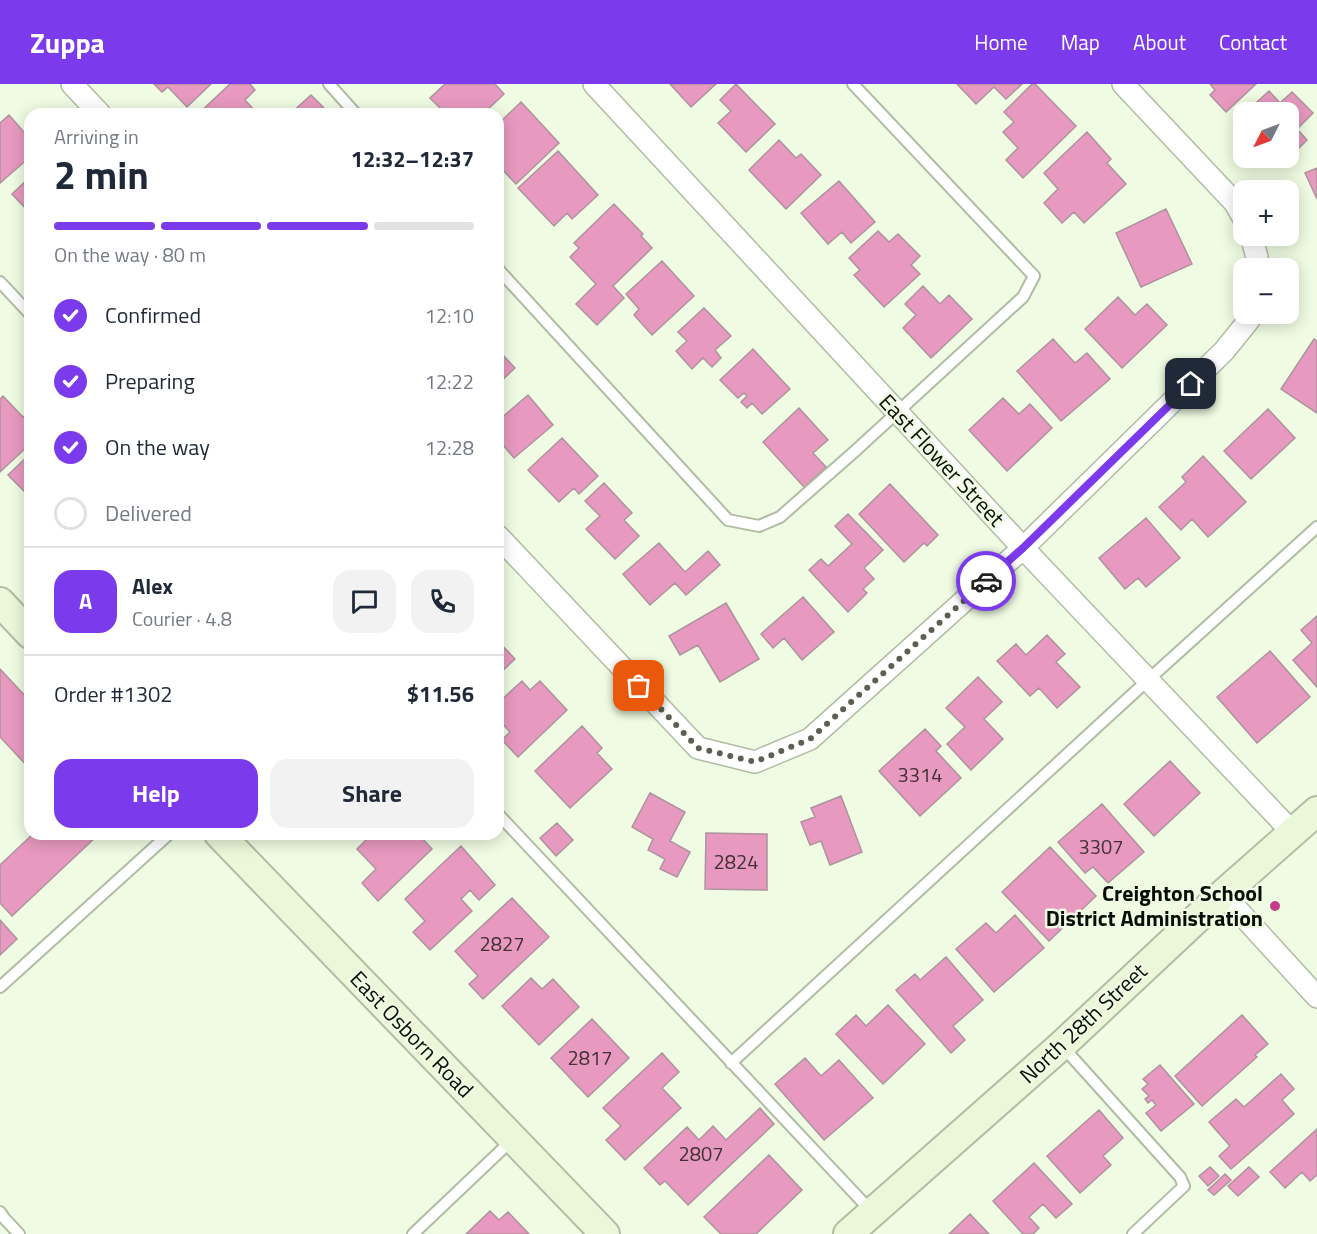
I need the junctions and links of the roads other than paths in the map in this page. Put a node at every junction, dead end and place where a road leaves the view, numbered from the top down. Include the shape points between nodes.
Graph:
1 (72, 84) edge
2 (329, 84) edge
3 (594, 84) edge
4 (853, 84) edge
5 (1123, 84) edge
6 (94, 108) edge
7 (351, 108) edge
8 (1233, 201) edge
9 (504, 276) edge
10 (0, 282) edge
11 (24, 308) edge
12 (1246, 324) edge
13 (897, 412) junction
14 (1317, 527) edge
15 (504, 542) edge
16 (1023, 548) junction
17 (0, 602) edge
18 (24, 628) edge
19 (1148, 680) junction
20 (1317, 811) edge
21 (504, 820) edge
22 (1293, 833) junction
23 (162, 840) edge
24 (225, 840) edge
25 (1223, 894) junction
26 (0, 987) edge
27 (1317, 997) edge
28 (1062, 1045) junction
29 (731, 1063) junction
30 (513, 1139) junction
31 (0, 1212) edge
32 (873, 1213) junction
33 (19, 1234) edge
34 (413, 1234) edge
35 (604, 1234) edge
36 (848, 1234) edge
37 (1133, 1234) edge

1 - 6 street
2 - 7 lane
3 - 13 street, East Flower Street
4 - 13 lane via 1034,276 1023,297
5 - 8 street
9 - 13 lane via 728,520 759,526 780,517
10 - 11 lane
12 - 16 street via 1224,351
13 - 16 street, East Flower Street
14 - 19 lane
15 - 16 street via 698,748 755,762 810,739
16 - 19 street, East Flower Street
17 - 18 street
19 - 22 street, East Flower Street
19 - 29 lane
20 - 22 street, North 28th Street
21 - 29 lane
22 - 25 street, North 28th Street
23 - 26 lane
24 - 30 street, East Osborn Road
25 - 27 street
25 - 28 street, North 28th Street
28 - 32 street, North 28th Street
28 - 37 lane via 1184,1186
29 - 32 lane
30 - 34 lane
30 - 35 street, East Osborn Road
31 - 33 lane
32 - 36 street, North 28th Street

